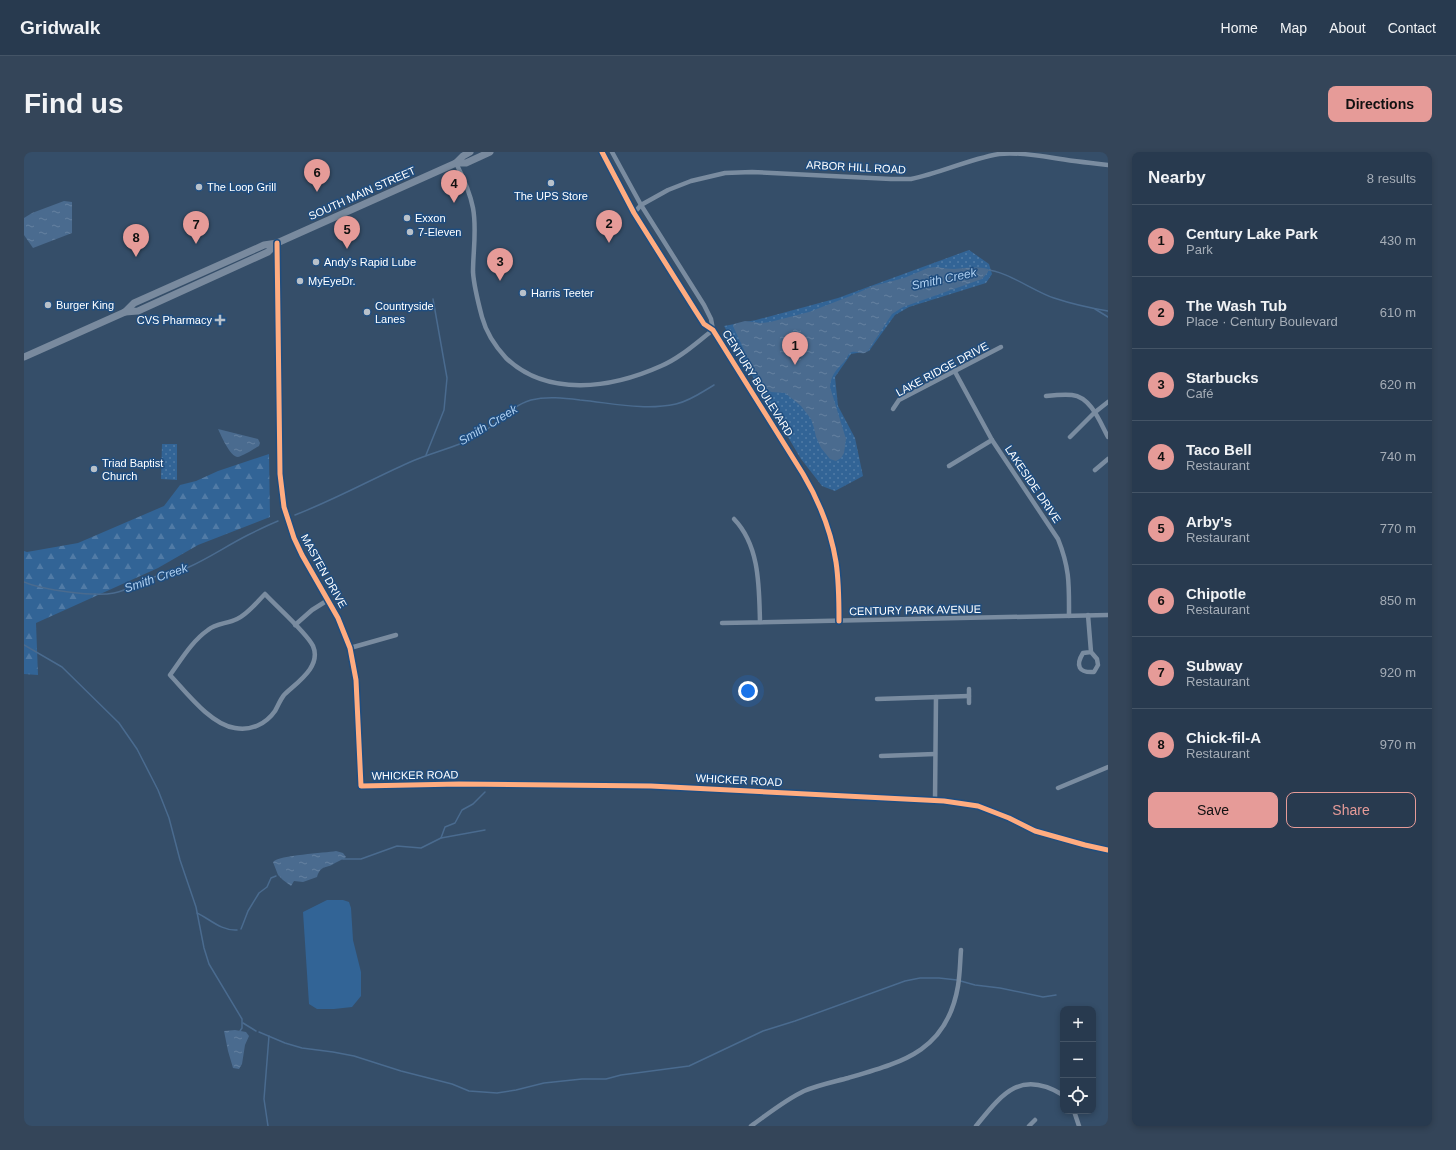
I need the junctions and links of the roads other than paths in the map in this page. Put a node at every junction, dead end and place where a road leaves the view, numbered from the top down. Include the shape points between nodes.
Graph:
1 (470, 152) edge
2 (490, 152) edge
3 (602, 152) edge
4 (612, 152) edge
5 (456, 163) junction
6 (1108, 165) edge
7 (641, 205) junction
8 (634, 213) junction
9 (277, 243) junction
10 (692, 286) junction
11 (682, 290) junction
12 (713, 330) junction
13 (1001, 347) dead end
14 (24, 357) edge
15 (954, 370) junction
16 (1046, 396) dead end
17 (1108, 402) edge
18 (894, 409) dead end
19 (1094, 413) junction
20 (1070, 437) dead end
21 (1108, 437) edge
22 (992, 440) junction
23 (1108, 459) edge
24 (949, 466) dead end
25 (1096, 470) dead end
26 (734, 519) dead end
27 (328, 600) junction
28 (1108, 615) edge
29 (1068, 616) junction
30 (1088, 616) junction
31 (839, 621) junction
32 (760, 622) junction
33 (722, 623) dead end
34 (295, 625) junction
35 (396, 635) dead end
36 (350, 648) junction
37 (1091, 652) junction
38 (969, 689) dead end
39 (969, 696) junction
40 (936, 697) junction
41 (877, 699) dead end
42 (969, 704) dead end
43 (935, 754) junction
44 (881, 756) dead end
45 (1108, 767) edge
46 (361, 786) joint
47 (1058, 788) dead end
48 (935, 801) junction
49 (1108, 850) edge
50 (961, 950) dead end
51 (1060, 1093) edge
52 (1075, 1114) edge
53 (1035, 1120) dead end
54 (751, 1126) edge
55 (976, 1126) edge
56 (1030, 1126) edge
57 (1079, 1126) edge

1 - 5 main road, SOUTH MAIN STREET
2 - 5 main road, SOUTH MAIN STREET via 466,163
3 - 8 street, CENTURY BOULEVARD
4 - 7 street, CENTURY BOULEVARD
5 - 9 main road, SOUTH MAIN STREET
5 - 12 street via 467,186 473,208 474,278 484,325 503,354 524,372 548,382 594,385 610,383 668,363
6 - 7 street, ARBOR HILL ROAD via 1011,153 979,159 911,179 740,172 691,181
7 - 8 street, ARBOR HILL ROAD
7 - 10 street, CENTURY BOULEVARD
8 - 11 street, CENTURY BOULEVARD
9 - 14 main road, SOUTH MAIN STREET via 264,245 134,303 125,312
9 - 27 street, MASTEN DRIVE via 282,496 288,523 298,546
10 - 11 street
10 - 12 street, CENTURY BOULEVARD via 711,319
11 - 12 street, CENTURY BOULEVARD via 704,324
12 - 31 street, CENTURY BOULEVARD via 816,498 835,556
13 - 15 street, LAKE RIDGE DRIVE
15 - 18 street, LAKE RIDGE DRIVE via 899,400
15 - 22 street, LAKESIDE DRIVE
16 - 19 street via 1077,396 1085,400
17 - 19 street
19 - 20 street
19 - 21 street
22 - 24 street
22 - 29 street, LAKESIDE DRIVE via 1058,539 1069,576
23 - 25 street
26 - 32 street via 743,530 756,563
27 - 34 street
27 - 36 street, MASTEN DRIVE via 343,627
28 - 30 street, CENTURY PARK AVENUE
29 - 30 street, CENTURY PARK AVENUE
29 - 31 street, CENTURY PARK AVENUE
30 - 37 street
31 - 32 street, CENTURY PARK AVENUE
32 - 33 street, CENTURY PARK AVENUE
34 - 34 street via 310,640 314,662 300,682 280,700 272,715 254,727 234,728 220,723 205,712 170,675 207,630 238,619 265,594
35 - 36 street
36 - 46 street, MASTEN DRIVE via 356,686
37 - 37 street via 1098,659 1098,665 1094,672 1081,670 1079,660 1083,654
38 - 39 street
39 - 40 street
39 - 42 street
40 - 41 street
40 - 43 street
43 - 44 street
43 - 48 street
45 - 47 street
46 - 48 street, WHICKER ROAD via 652,786
48 - 49 street, WHICKER ROAD via 978,806 1035,831
50 - 54 street via 954,1004 946,1024 922,1050 893,1064 805,1091
51 - 55 street via 1037,1084 1013,1088 1001,1097
52 - 57 street
53 - 56 street

